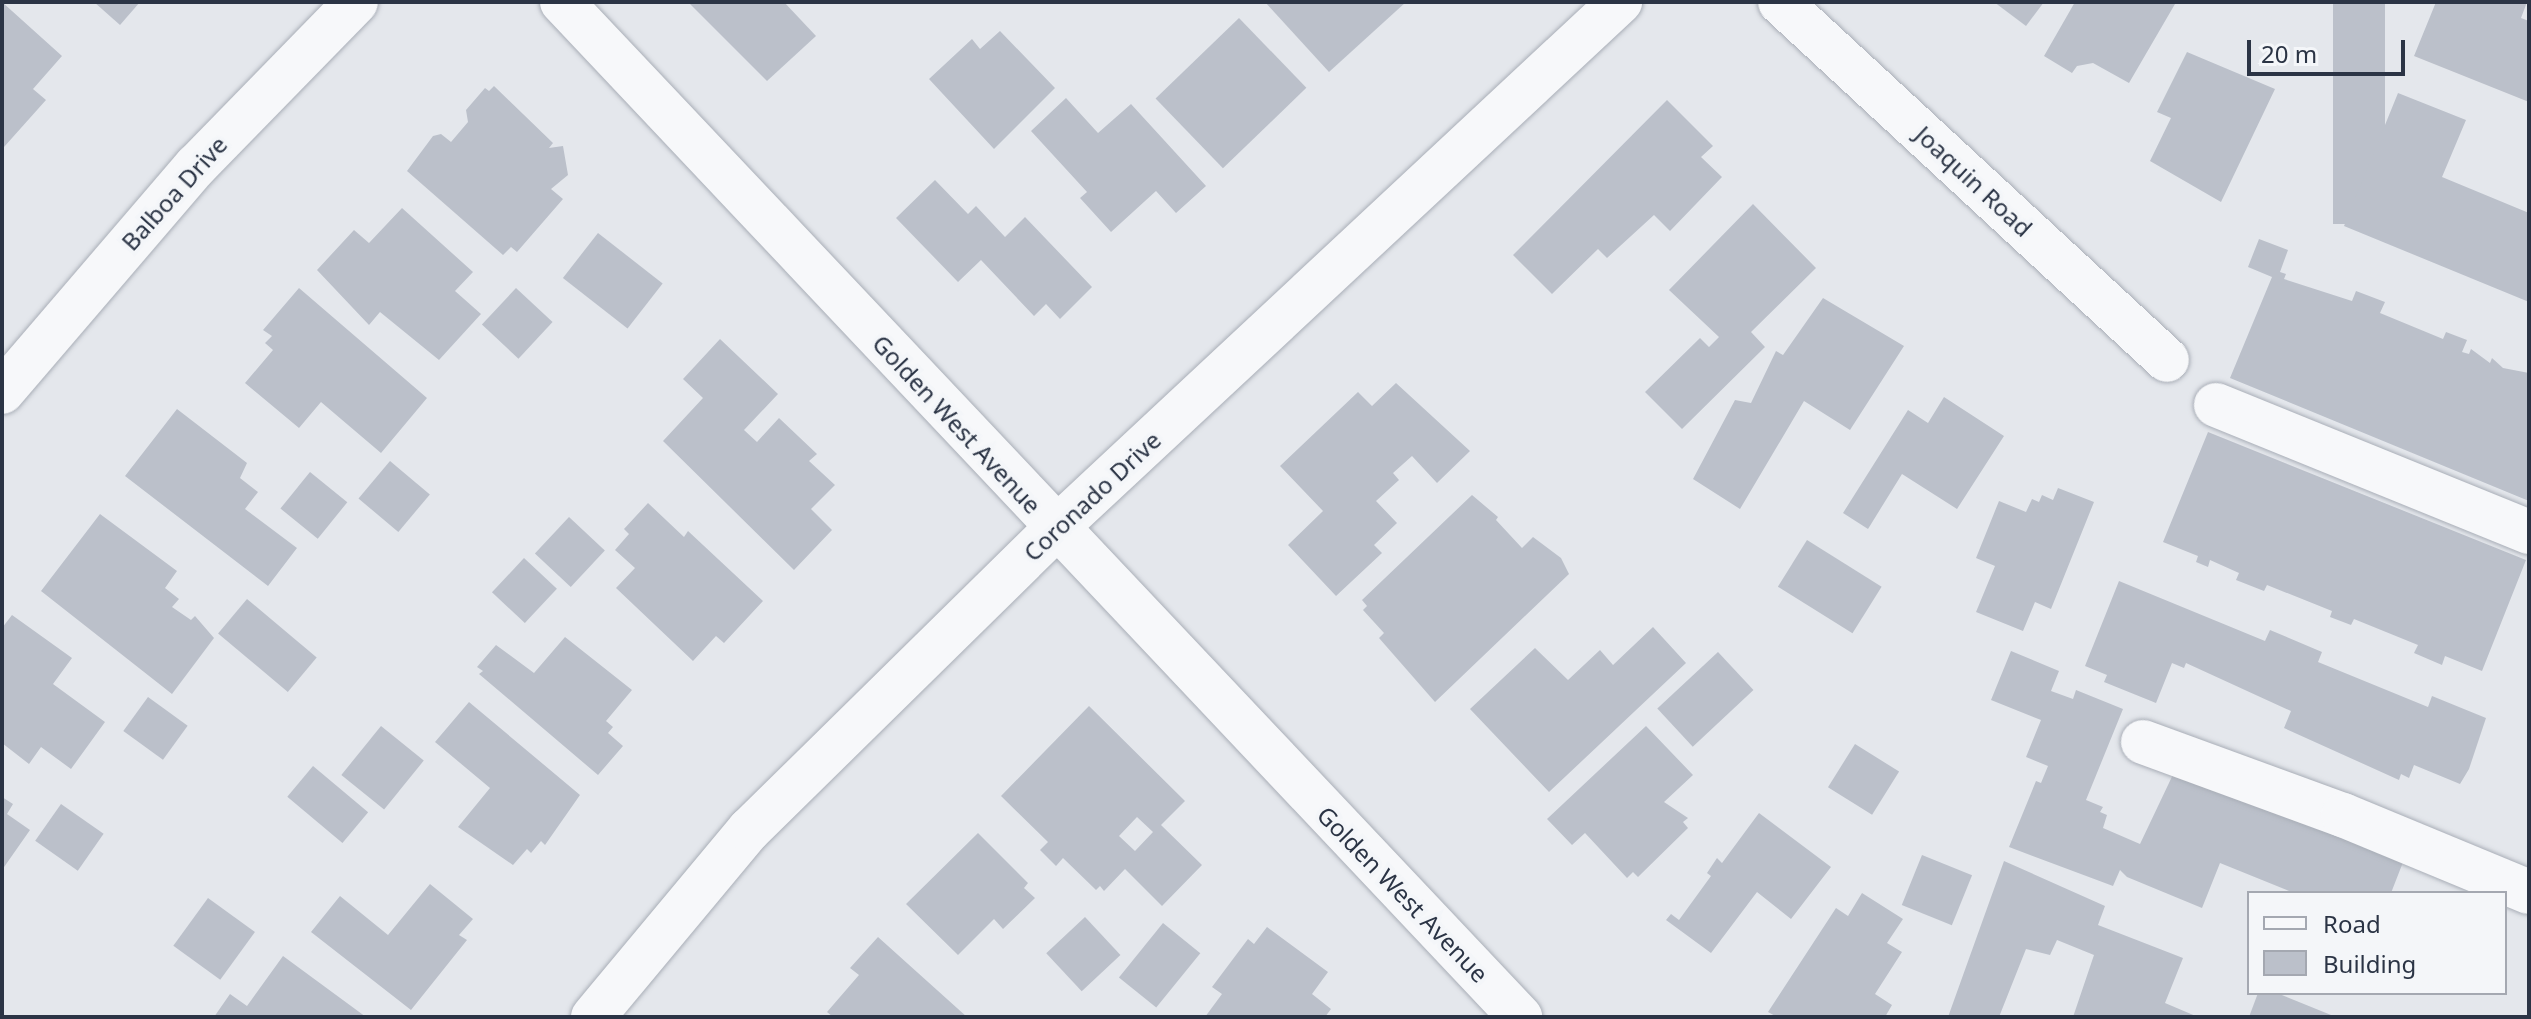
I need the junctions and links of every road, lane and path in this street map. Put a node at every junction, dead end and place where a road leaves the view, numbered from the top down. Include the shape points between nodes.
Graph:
1 (356, 2) edge
2 (562, 2) edge
3 (1620, 2) edge
4 (1780, 2) edge
5 (2167, 360) dead end
6 (2, 392) edge
7 (2216, 405) dead end
8 (1055, 529) junction
9 (2529, 532) edge
10 (2143, 742) dead end
11 (2529, 892) edge
12 (593, 1017) edge
13 (1520, 1017) edge

1 - 6 street, Balboa Drive via 196,166
2 - 8 street, Golden West Avenue
3 - 8 street, Coronado Drive
4 - 5 street, Joaquin Road
7 - 9 street
8 - 12 street, Coronado Drive via 749,830
8 - 13 street, Golden West Avenue
10 - 11 street via 2343,815

